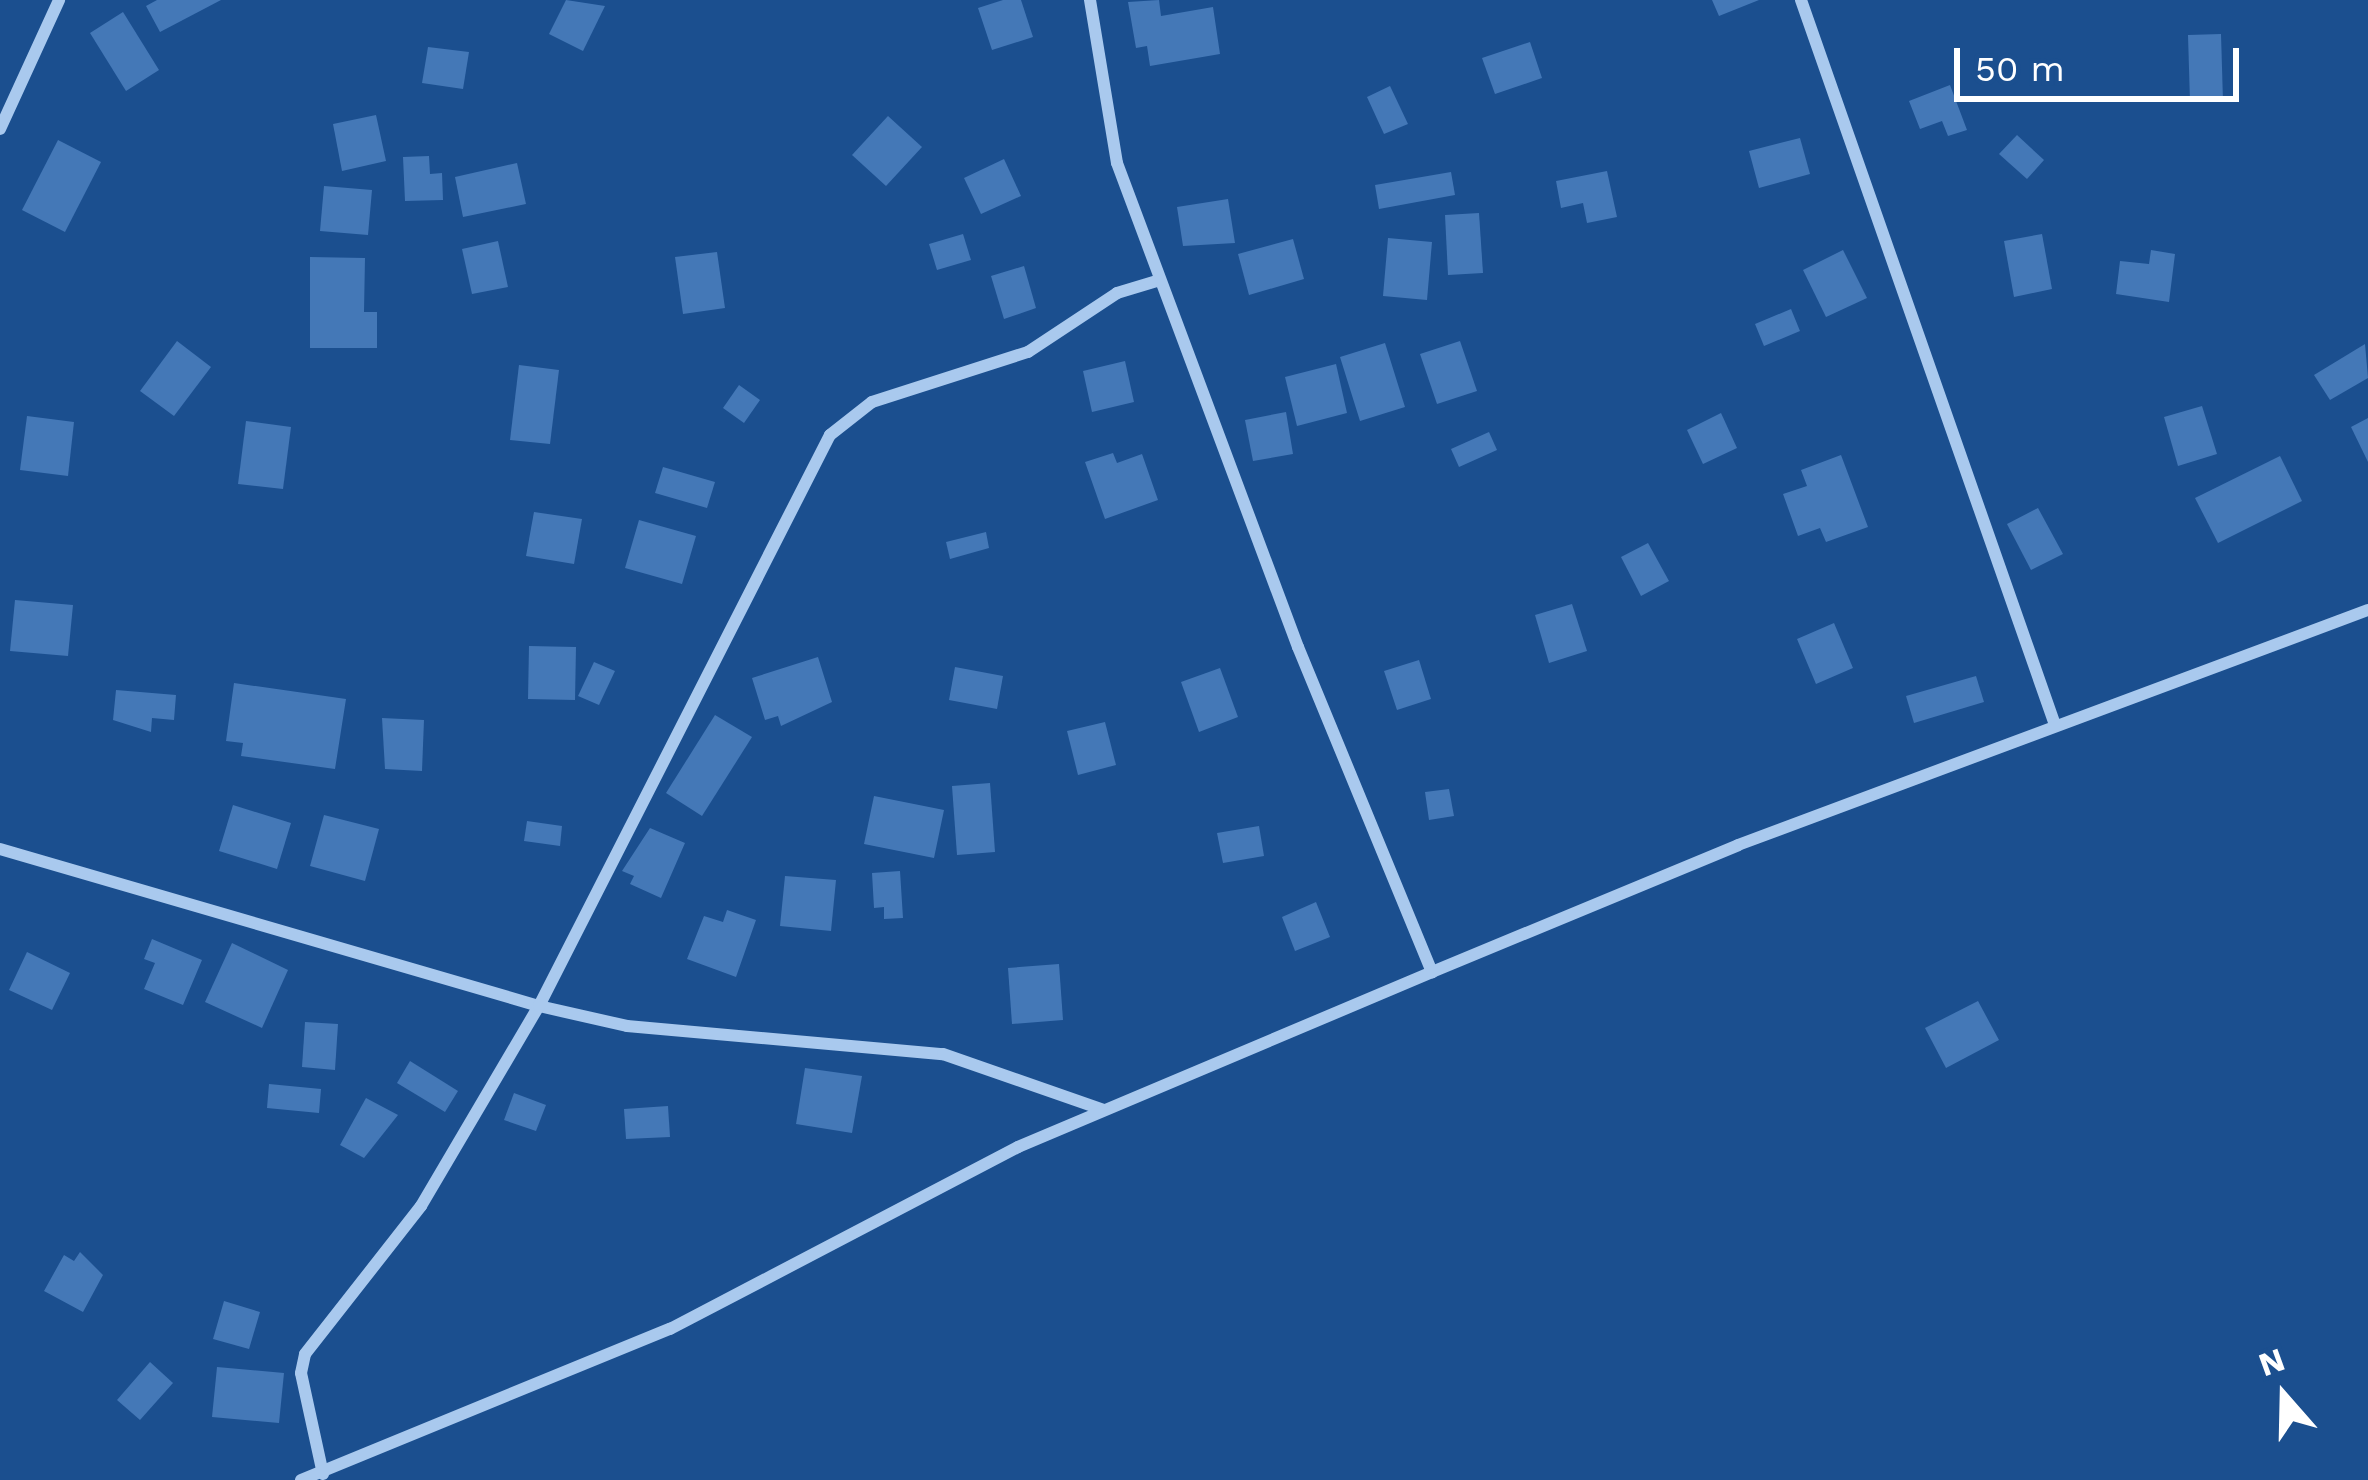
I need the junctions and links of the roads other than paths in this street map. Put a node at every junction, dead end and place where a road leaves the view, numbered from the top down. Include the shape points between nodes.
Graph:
1 (59, 0) edge
2 (1090, 0) edge
3 (1801, 0) edge
4 (0, 129) edge
5 (1160, 280) junction
6 (2368, 610) edge
7 (2055, 725) junction
8 (0, 849) edge
9 (1432, 972) junction
10 (539, 1006) junction
11 (1105, 1111) junction
12 (323, 1474) junction
13 (301, 1480) edge

1 - 4 street
2 - 5 street via 1117,163
3 - 7 street
5 - 9 street
5 - 10 street via 1117,293 1028,352 872,402 830,435
6 - 7 street
7 - 9 street
8 - 10 street
9 - 11 street
10 - 11 street via 627,1026 943,1054
10 - 12 street via 421,1206 305,1354 301,1373
11 - 12 street via 1018,1147 670,1329
12 - 13 street

